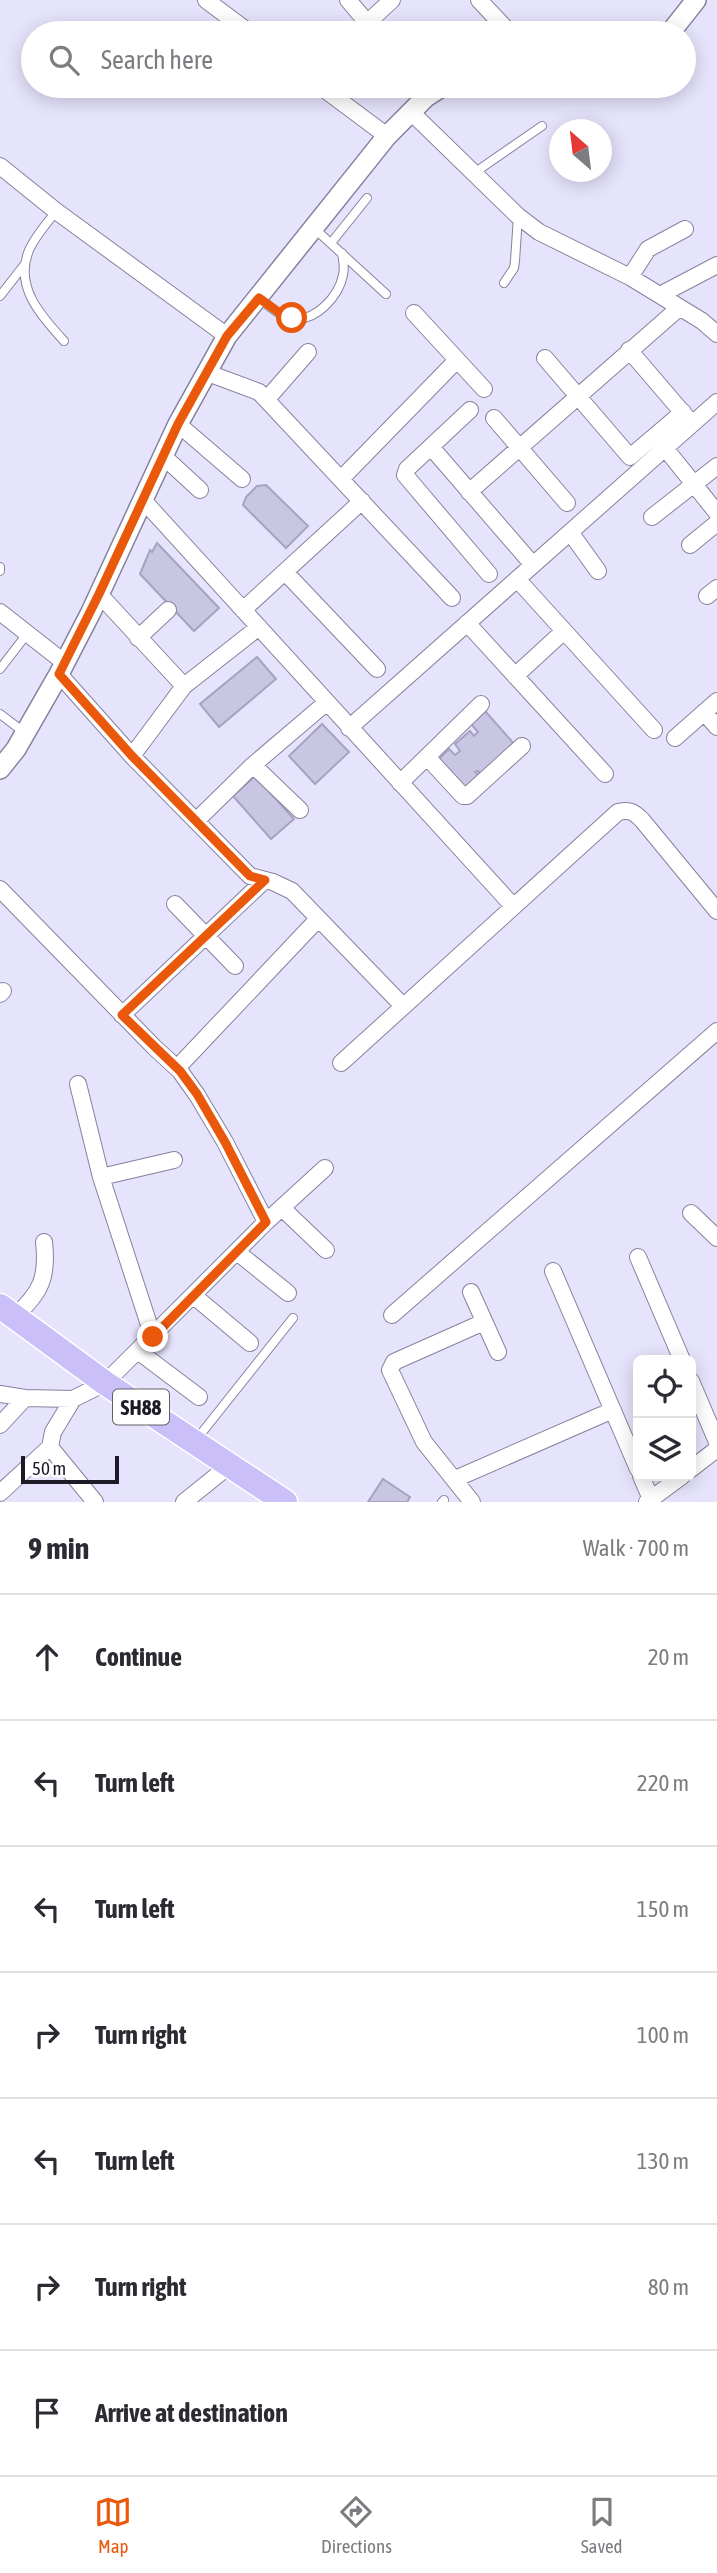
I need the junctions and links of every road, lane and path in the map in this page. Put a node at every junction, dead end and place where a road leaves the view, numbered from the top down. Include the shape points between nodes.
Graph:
1 (206, 0) edge
2 (348, 0) edge
3 (392, 0) edge
4 (479, 0) edge
5 (696, 0) edge
6 (234, 21) edge
7 (366, 21) edge
8 (377, 21) edge
9 (499, 21) edge
10 (679, 21) edge
11 (336, 98) edge
12 (418, 98) edge
13 (411, 112) junction
14 (542, 126) dead end
15 (387, 136) junction
16 (0, 166) edge
17 (474, 173) junction
18 (367, 198) dead end
19 (56, 211) junction
20 (518, 216) junction
21 (315, 229) junction
22 (685, 229) dead end
23 (331, 243) junction
24 (342, 253) junction
25 (25, 264) junction
26 (717, 265) edge
27 (630, 277) junction
28 (503, 283) dead end
29 (386, 295) dead end
30 (660, 295) junction
31 (0, 296) edge
32 (259, 298) junction
33 (679, 308) junction
34 (414, 313) dead end
35 (717, 313) edge
36 (702, 321) junction
37 (717, 334) edge
38 (227, 336) junction
39 (64, 341) dead end
40 (629, 351) junction
41 (309, 352) dead end
42 (545, 358) dead end
43 (457, 360) junction
44 (208, 373) junction
45 (484, 389) dead end
46 (576, 397) junction
47 (267, 399) junction
48 (717, 402) edge
49 (470, 410) dead end
50 (494, 418) dead end
51 (688, 418) junction
52 (178, 424) junction
53 (431, 447) junction
54 (665, 447) junction
55 (518, 448) junction
56 (163, 456) junction
57 (717, 466) edge
58 (341, 479) junction
59 (242, 480) dead end
60 (694, 484) junction
61 (200, 490) dead end
62 (469, 492) junction
63 (143, 500) junction
64 (362, 501) junction
65 (567, 503) dead end
66 (717, 513) edge
67 (652, 517) dead end
68 (717, 523) edge
69 (570, 532) junction
70 (690, 545) dead end
71 (533, 565) junction
72 (597, 570) dead end
73 (285, 572) junction
74 (489, 574) dead end
75 (517, 579) junction
76 (99, 594) junction
77 (452, 598) dead end
78 (168, 610) dead end
79 (243, 610) junction
80 (0, 612) edge
81 (467, 623) junction
82 (259, 626) junction
83 (564, 631) junction
84 (27, 634) junction
85 (138, 638) junction
86 (0, 668) edge
87 (62, 669) junction
88 (377, 669) dead end
89 (515, 676) junction
90 (184, 686) junction
91 (327, 702) junction
92 (481, 704) dead end
93 (711, 707) edge
94 (0, 714) edge
95 (717, 727) edge
96 (349, 728) junction
97 (654, 730) dead end
98 (25, 733) junction
99 (675, 738) dead end
100 (522, 746) dead end
101 (132, 756) junction
102 (427, 757) junction
103 (253, 765) junction
104 (0, 769) edge
105 (605, 775) dead end
106 (400, 783) junction
107 (300, 810) dead end
108 (196, 821) junction
109 (265, 880) junction
110 (0, 889) edge
111 (175, 904) dead end
112 (513, 906) junction
113 (717, 911) edge
114 (318, 919) junction
115 (205, 936) junction
116 (235, 966) dead end
117 (403, 1006) junction
118 (122, 1015) junction
119 (717, 1031) edge
120 (341, 1063) dead end
121 (177, 1068) junction
122 (78, 1084) dead end
123 (174, 1160) dead end
124 (325, 1168) dead end
125 (101, 1177) junction
126 (282, 1208) junction
127 (691, 1213) dead end
128 (266, 1222) junction
129 (717, 1238) edge
130 (44, 1242) dead end
131 (327, 1250) dead end
132 (237, 1252) junction
133 (638, 1257) dead end
134 (553, 1271) dead end
135 (471, 1292) dead end
136 (288, 1293) dead end
137 (194, 1296) junction
138 (7, 1311) edge
139 (392, 1315) dead end
140 (293, 1318) dead end
141 (484, 1322) junction
142 (153, 1337) junction
143 (250, 1343) dead end
144 (138, 1351) junction
145 (498, 1352) dead end
146 (680, 1355) edge
147 (105, 1383) junction
148 (696, 1393) edge
149 (0, 1394) edge
150 (199, 1397) dead end
151 (26, 1398) junction
152 (73, 1399) junction
153 (613, 1410) junction
154 (0, 1425) edge
155 (194, 1442) junction
156 (717, 1442) edge
157 (50, 1447) junction
158 (717, 1449) edge
159 (633, 1457) edge
160 (230, 1465) junction
161 (696, 1465) edge
162 (455, 1479) junction
163 (643, 1481) edge
164 (675, 1481) edge
165 (0, 1493) edge
166 (649, 1501) edge
167 (95, 1502) edge
168 (184, 1502) edge
169 (285, 1502) edge
170 (472, 1502) edge

1 - 6 street
2 - 7 street
3 - 8 street
4 - 9 street
5 - 10 street
11 - 15 street
12 - 13 street
13 - 15 street
13 - 17 street
14 - 17 lane
15 - 21 street
16 - 19 street
17 - 20 street
18 - 23 lane
19 - 25 lane via 32,244
19 - 38 street
20 - 27 street via 539,232
20 - 28 lane via 514,268
21 - 23 lane
21 - 32 street
22 - 27 street via 648,249
23 - 24 lane
24 - 29 lane
24 - 32 lane via 343,278 335,294 315,313 292,318
25 - 31 lane
25 - 39 lane via 32,302
26 - 30 street
27 - 30 street
30 - 33 street
32 - 38 street
33 - 36 street
33 - 40 street
34 - 43 street
35 - 36 street
36 - 37 street
38 - 44 street
40 - 46 street
40 - 51 street
41 - 47 street
42 - 46 street
43 - 45 street
43 - 58 street
44 - 47 street via 251,387
44 - 52 street
46 - 51 street via 630,457
46 - 55 street
47 - 58 street
48 - 51 street
49 - 53 street
50 - 55 street
51 - 54 street
52 - 56 street
52 - 59 street
53 - 62 street
53 - 74 street via 405,475
54 - 60 street
54 - 69 street
55 - 62 street
55 - 65 street
56 - 61 street
56 - 63 street
57 - 60 street
58 - 64 street
60 - 66 street
60 - 67 street
62 - 71 street
63 - 76 street
63 - 79 street
64 - 73 street
64 - 77 street
68 - 70 street
69 - 71 street
69 - 72 street
71 - 75 street
73 - 79 street
73 - 88 street
75 - 81 street
75 - 83 street
76 - 85 street
76 - 87 street
78 - 85 street
79 - 82 street
80 - 84 street
81 - 89 street
81 - 96 street
82 - 90 street
82 - 91 street
83 - 89 street
83 - 97 street
84 - 86 lane
84 - 87 street
85 - 90 street
87 - 98 street
87 - 101 street
89 - 105 street
90 - 101 street
91 - 96 street
91 - 103 street
92 - 102 street
93 - 95 street
93 - 99 street
94 - 98 lane
96 - 106 street
98 - 104 street
100 - 102 street via 467,796
101 - 108 street
102 - 106 street
103 - 107 street
103 - 108 street
106 - 112 street
108 - 109 street via 250,876
109 - 114 street via 292,891
109 - 115 street
110 - 118 street
111 - 115 street
112 - 113 street via 610,818 627,810 642,820
112 - 117 street
114 - 117 street
114 - 121 street
115 - 116 street
115 - 118 street
117 - 120 street
118 - 121 street
119 - 139 street
121 - 128 street via 225,1142
122 - 125 street
123 - 125 street
124 - 126 street
125 - 142 street
126 - 128 street
126 - 131 street
127 - 129 street
128 - 132 street
130 - 138 street via 41,1284 30,1302
132 - 136 street
132 - 137 street
133 - 146 street
134 - 153 street
135 - 141 street
137 - 142 street
137 - 143 street
138 - 147 main road, SH88
140 - 155 lane
141 - 145 street
141 - 162 street via 390,1366 424,1442
142 - 144 street
144 - 147 street
144 - 150 street
147 - 152 street
147 - 155 main road, SH88
148 - 156 street
149 - 151 street
151 - 152 street
151 - 154 street
152 - 157 street
153 - 159 street
153 - 162 street
155 - 160 main road, SH88
157 - 165 street
157 - 167 street
158 - 161 street
160 - 168 street
160 - 169 main road, SH88
162 - 170 street
163 - 166 street
164 - 166 street

